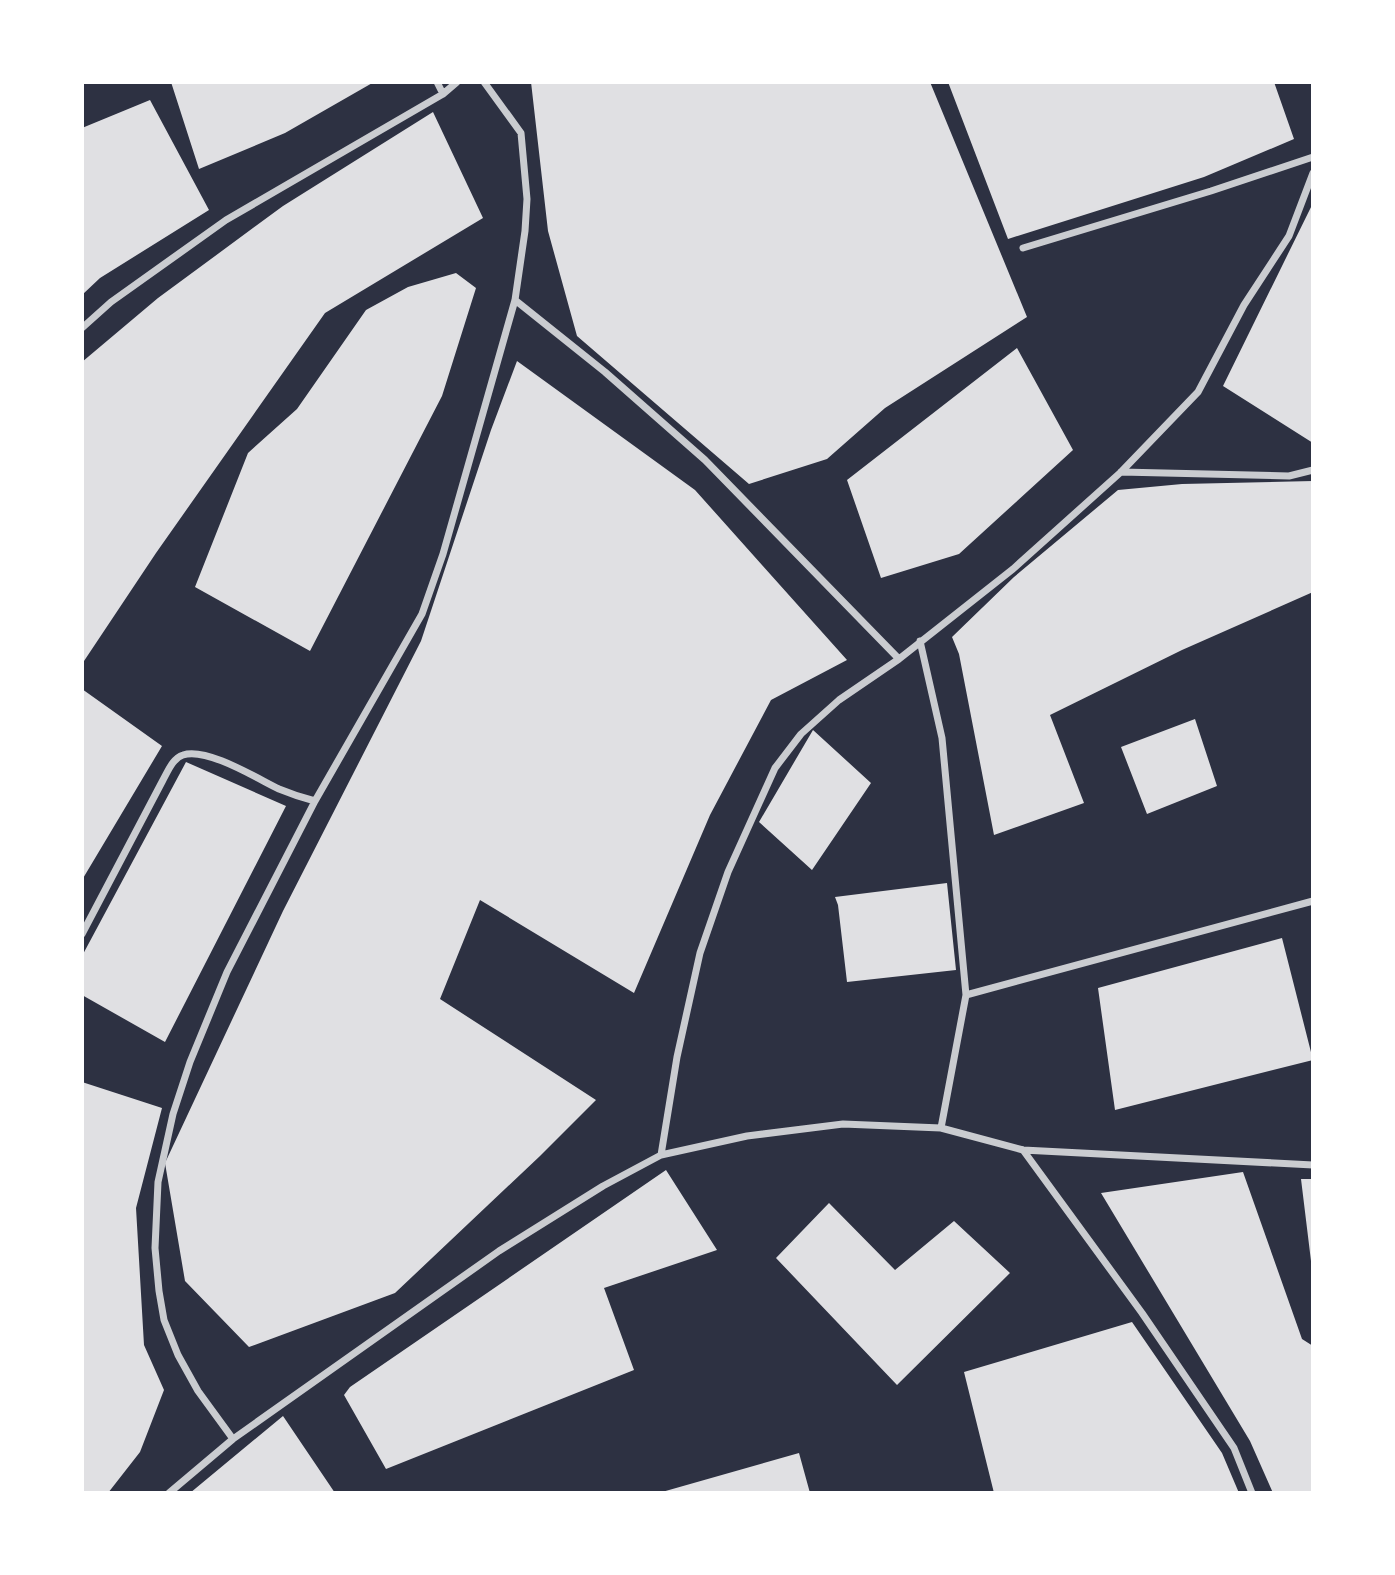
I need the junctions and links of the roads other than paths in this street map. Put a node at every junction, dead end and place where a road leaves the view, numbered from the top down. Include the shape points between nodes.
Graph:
1 (437, 82) edge
2 (457, 82) edge
3 (484, 82) edge
4 (443, 94) junction
5 (1313, 157) edge
6 (1313, 173) edge
7 (1023, 248) dead end
8 (515, 300) junction
9 (82, 328) edge
10 (1313, 470) edge
11 (1121, 472) junction
12 (920, 642) junction
13 (899, 659) junction
14 (315, 801) junction
15 (1313, 901) edge
16 (82, 934) edge
17 (966, 995) junction
18 (941, 1128) junction
19 (1023, 1150) junction
20 (661, 1155) junction
21 (1313, 1165) edge
22 (233, 1439) junction
23 (169, 1493) edge
24 (1252, 1493) edge

1 - 4 street
2 - 4 street
3 - 8 street via 521,133 527,199
4 - 9 street via 226,220
5 - 7 street
6 - 11 street via 1289,236 1244,305 1198,391
8 - 13 street via 705,460
8 - 14 street via 422,614
10 - 11 street via 1289,476
11 - 12 street via 1013,569
12 - 13 street
12 - 17 street via 942,738
13 - 20 street via 839,700 801,734 775,768 728,872 700,953
14 - 16 street via 222,761 182,755 163,780
14 - 22 street via 226,972 173,1114 158,1182 155,1248 164,1320 198,1391
15 - 17 street
17 - 18 street
18 - 19 street
18 - 20 street via 843,1124 747,1136
19 - 21 street
19 - 24 street via 1234,1448
20 - 22 street via 499,1251
22 - 23 street

